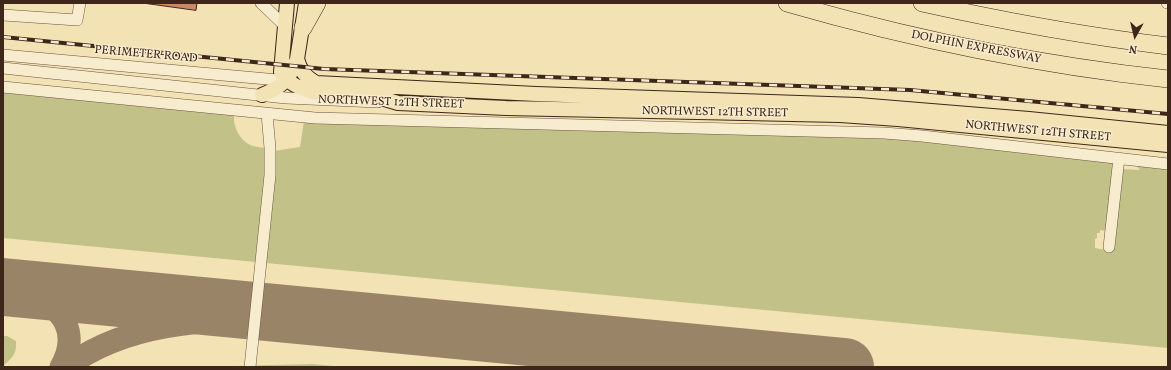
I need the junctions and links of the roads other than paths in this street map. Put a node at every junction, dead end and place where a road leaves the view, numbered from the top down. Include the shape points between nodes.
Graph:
1 (80, 3) edge
2 (261, 3) edge
3 (287, 3) edge
4 (306, 3) edge
5 (317, 3) edge
6 (787, 3) edge
7 (922, 3) edge
8 (3, 15) edge
9 (285, 26) junction
10 (302, 28) junction
11 (1168, 46) edge
12 (3, 55) edge
13 (297, 59) junction
14 (3, 68) edge
15 (1168, 79) edge
16 (287, 81) junction
17 (316, 83) junction
18 (3, 87) edge
19 (262, 95) junction
20 (398, 103) junction
21 (267, 114) junction
22 (1168, 132) edge
23 (1168, 145) edge
24 (1119, 158) junction
25 (1168, 164) edge
26 (1109, 247) dead end
27 (250, 367) edge

1 - 8 street via 77,20
2 - 9 street
3 - 9 main road
4 - 10 main road
5 - 10 highway
6 - 15 highway, DOLPHIN EXPRESSWAY via 888,30 1008,56
7 - 11 highway via 1034,26
9 - 16 main road via 281,72
10 - 13 main road
12 - 16 street, PERIMETER ROAD
13 - 16 main road
13 - 17 main road via 301,70
14 - 19 street
16 - 17 street, NORTHWEST 12TH STREET
16 - 19 main road via 277,89
16 - 20 main road via 312,92 371,95
17 - 22 main road, NORTHWEST 12TH STREET via 536,94 858,105
18 - 21 street
19 - 20 street, NORTHWEST 12TH STREET
20 - 23 main road, NORTHWEST 12TH STREET via 579,110 840,115
21 - 24 street via 351,120 884,133
21 - 27 street via 270,175
24 - 25 street
24 - 26 street

